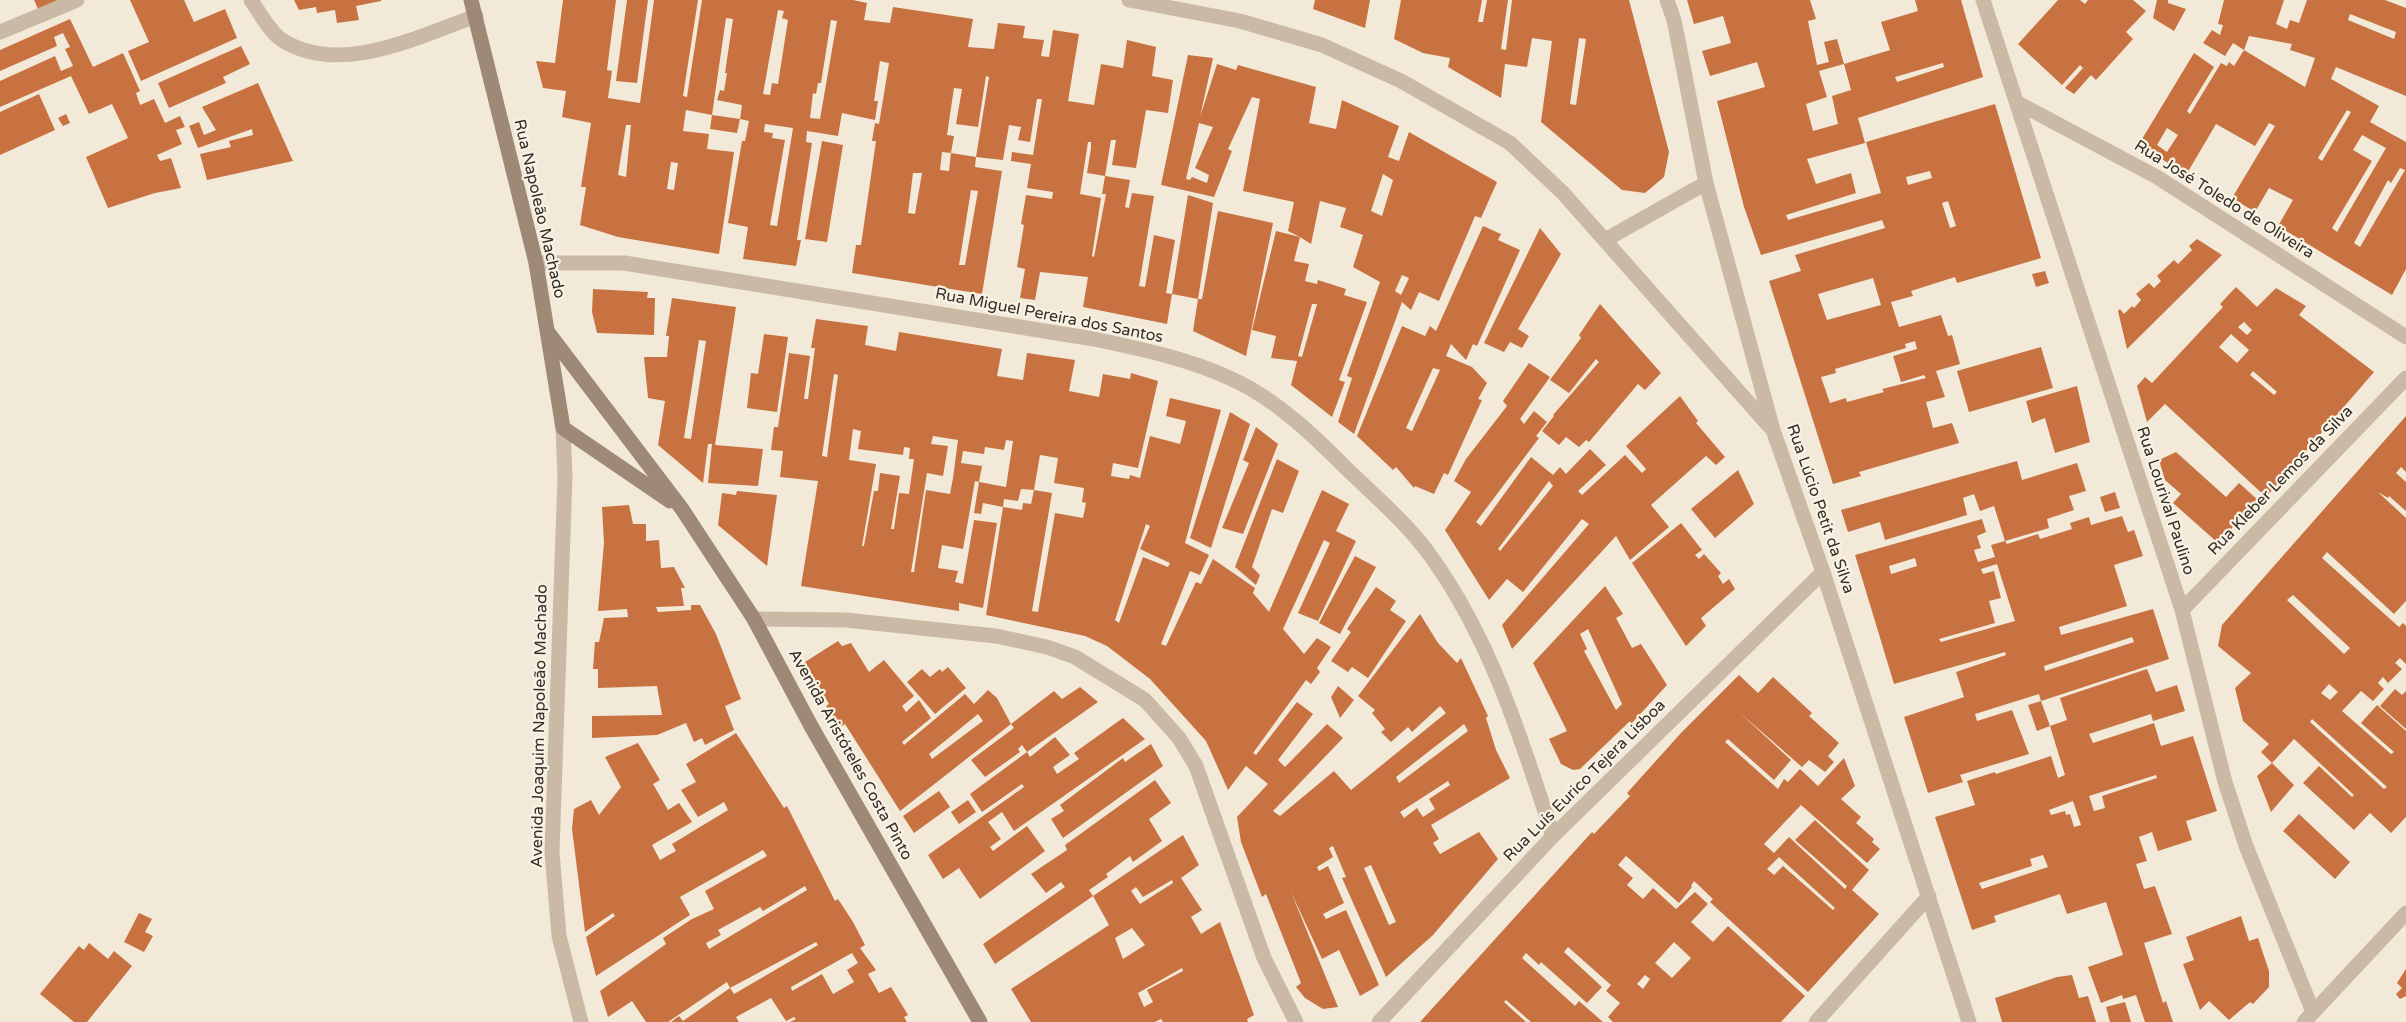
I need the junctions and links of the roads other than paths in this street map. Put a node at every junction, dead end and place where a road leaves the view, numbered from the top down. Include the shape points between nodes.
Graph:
1 (77, 0) edge
2 (251, 0) edge
3 (471, 0) edge
4 (1129, 0) edge
5 (1667, 0) edge
6 (1983, 0) edge
7 (476, 16) junction
8 (0, 32) edge
9 (2018, 103) junction
10 (1706, 183) junction
11 (1605, 240) junction
12 (536, 263) junction
13 (547, 331) junction
14 (2406, 337) edge
15 (2406, 378) edge
16 (563, 428) junction
17 (1773, 430) junction
18 (682, 509) junction
19 (1823, 572) junction
20 (2182, 610) junction
21 (754, 619) junction
22 (1553, 836) junction
23 (1929, 897) junction
24 (2406, 913) edge
25 (2309, 1017) edge
26 (582, 1022) edge
27 (980, 1022) edge
28 (1296, 1022) edge
29 (1379, 1022) edge
30 (1816, 1022) edge
31 (1969, 1022) edge

1 - 8 street
2 - 7 street via 281,39 337,55 378,50
3 - 7 main road, Rua Napoleão Machado
4 - 11 street via 1240,21 1322,45 1401,81 1510,143
5 - 10 street, Rua Lúcio Petit da Silva
6 - 9 street, Rua Lourival Paulino
7 - 12 main road, Rua Napoleão Machado
9 - 14 street, Rua José Toledo de Oliveira via 2157,177
9 - 20 street, Rua Lourival Paulino
10 - 11 street
10 - 17 street, Rua Lúcio Petit da Silva
11 - 17 street
12 - 13 main road, Rua Napoleão Machado
12 - 22 street, Rua Miguel Pereira dos Santos via 624,263 1094,339 1144,349 1234,380 1290,416 1432,557 1460,602 1493,670
13 - 16 main road, Rua Napoleão Machado
13 - 18 main road, Avenida Aristóteles Costa Pinto
15 - 20 street, Rua Kleber Lemos da Silva
16 - 18 main road, Avenida Aristóteles Costa Pinto
16 - 26 street, Avenida Joaquim Napoleão Machado via 565,476 552,852 559,936
17 - 19 street, Rua Lúcio Petit da Silva
18 - 21 main road, Avenida Aristóteles Costa Pinto
19 - 22 street, Rua Luís Eurico Tejera Lisboa
19 - 23 street, Rua Lúcio Petit da Silva
20 - 25 street, Rua Lourival Paulino via 2228,792
21 - 27 main road, Avenida Aristóteles Costa Pinto
21 - 28 street via 846,620 996,636 1075,657 1146,700 1179,738 1196,766 1264,958
22 - 29 street, Rua Luís Eurico Tejera Lisboa
23 - 30 street
23 - 31 street, Rua Lúcio Petit da Silva
24 - 25 street

